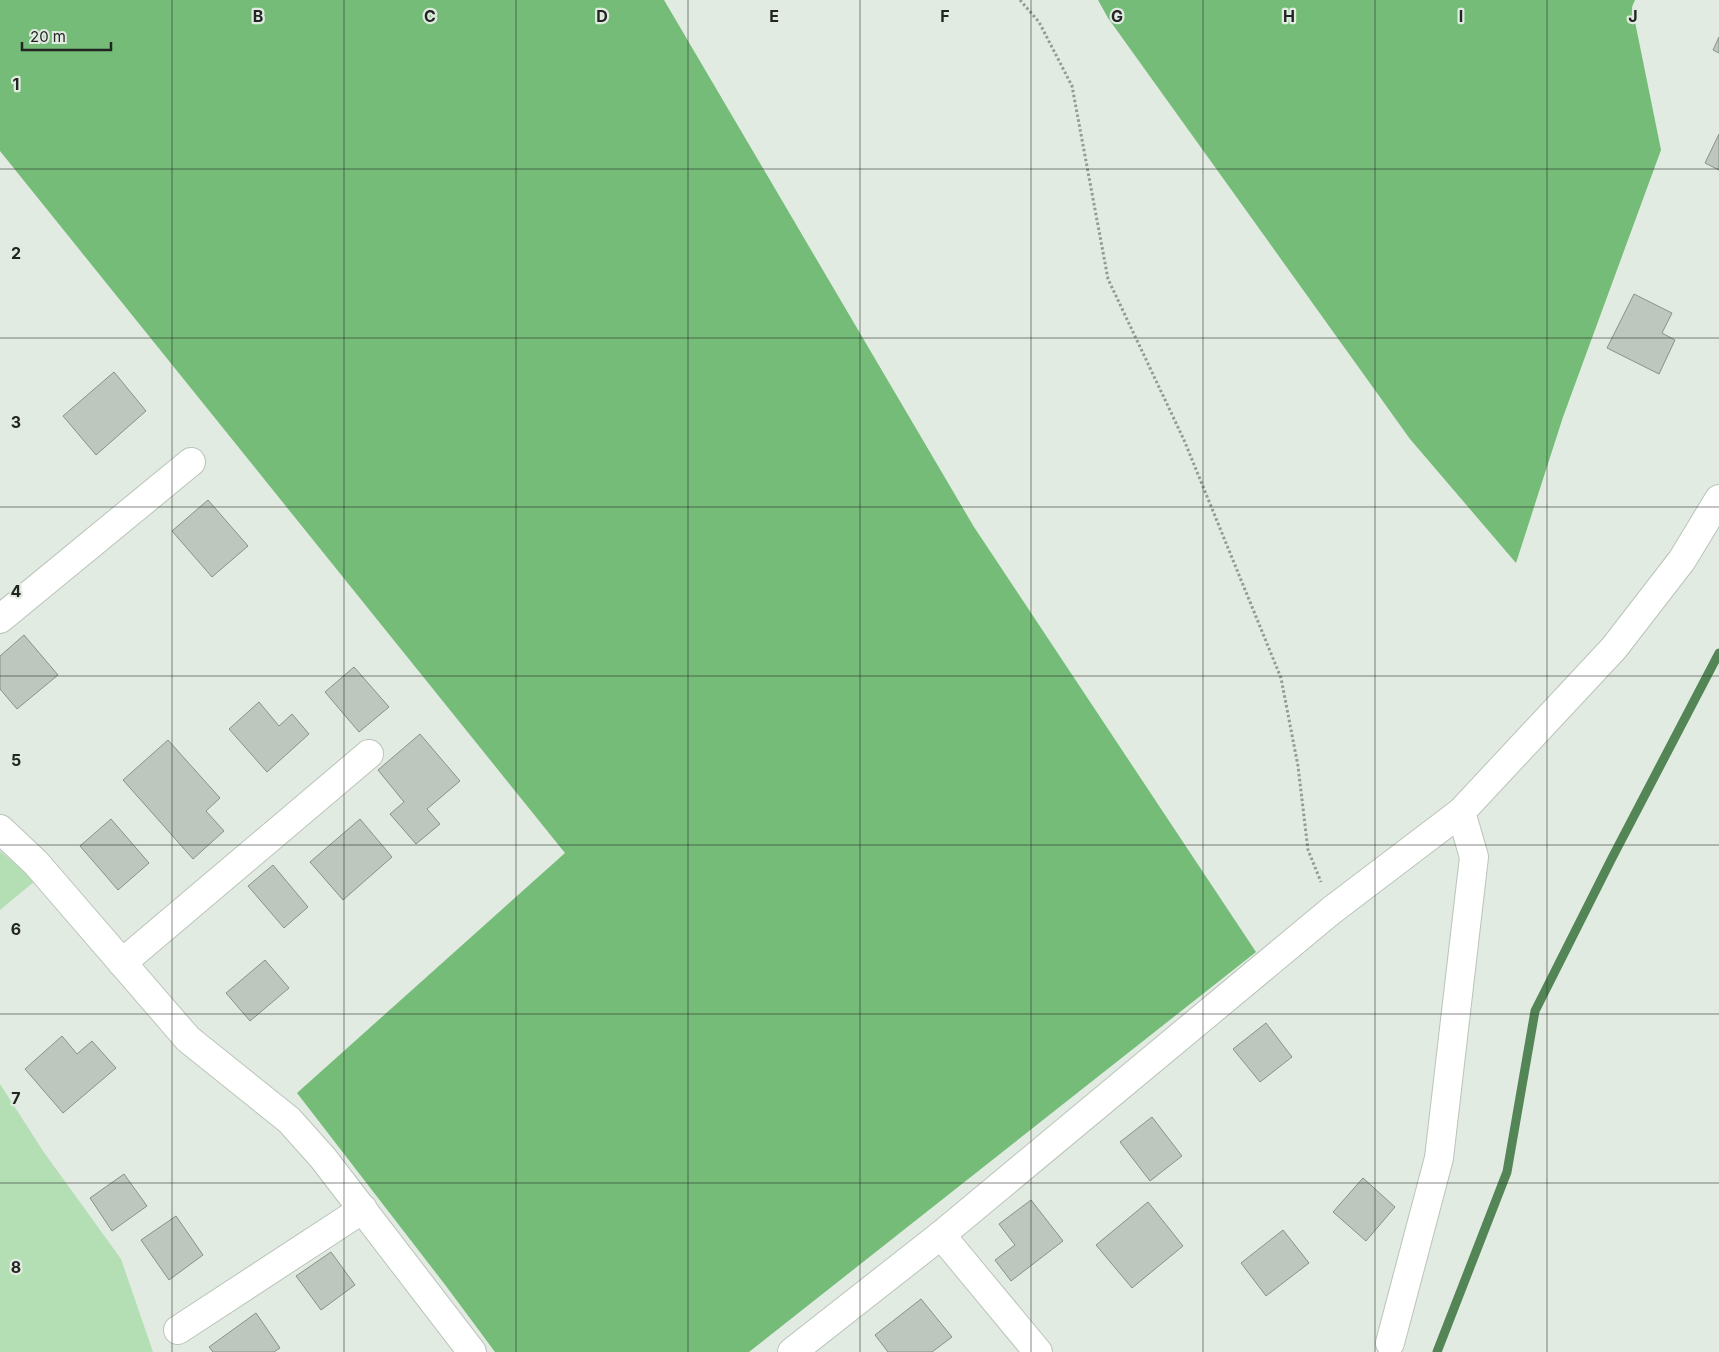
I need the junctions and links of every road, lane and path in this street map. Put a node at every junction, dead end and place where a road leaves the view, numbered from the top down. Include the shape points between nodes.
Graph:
1 (1020, 0) edge
2 (190, 462) dead end
3 (1719, 499) edge
4 (0, 619) edge
5 (369, 754) dead end
6 (1461, 812) junction
7 (0, 830) edge
8 (1332, 910) junction
9 (122, 963) junction
10 (363, 1209) junction
11 (941, 1236) junction
12 (178, 1330) dead end
13 (1390, 1343) dead end
14 (472, 1352) edge
15 (792, 1352) edge
16 (1038, 1352) edge

1 - 8 path via 1039,22 1072,86 1108,279 1184,440 1282,678 1298,766 1308,850
2 - 4 street
3 - 6 street via 1682,560 1614,648
5 - 9 street
6 - 8 street
6 - 13 street via 1474,857 1439,1158
7 - 9 street via 36,863
8 - 11 street
9 - 10 street via 188,1039 290,1120
10 - 12 street
10 - 14 street
11 - 15 street
11 - 16 street

